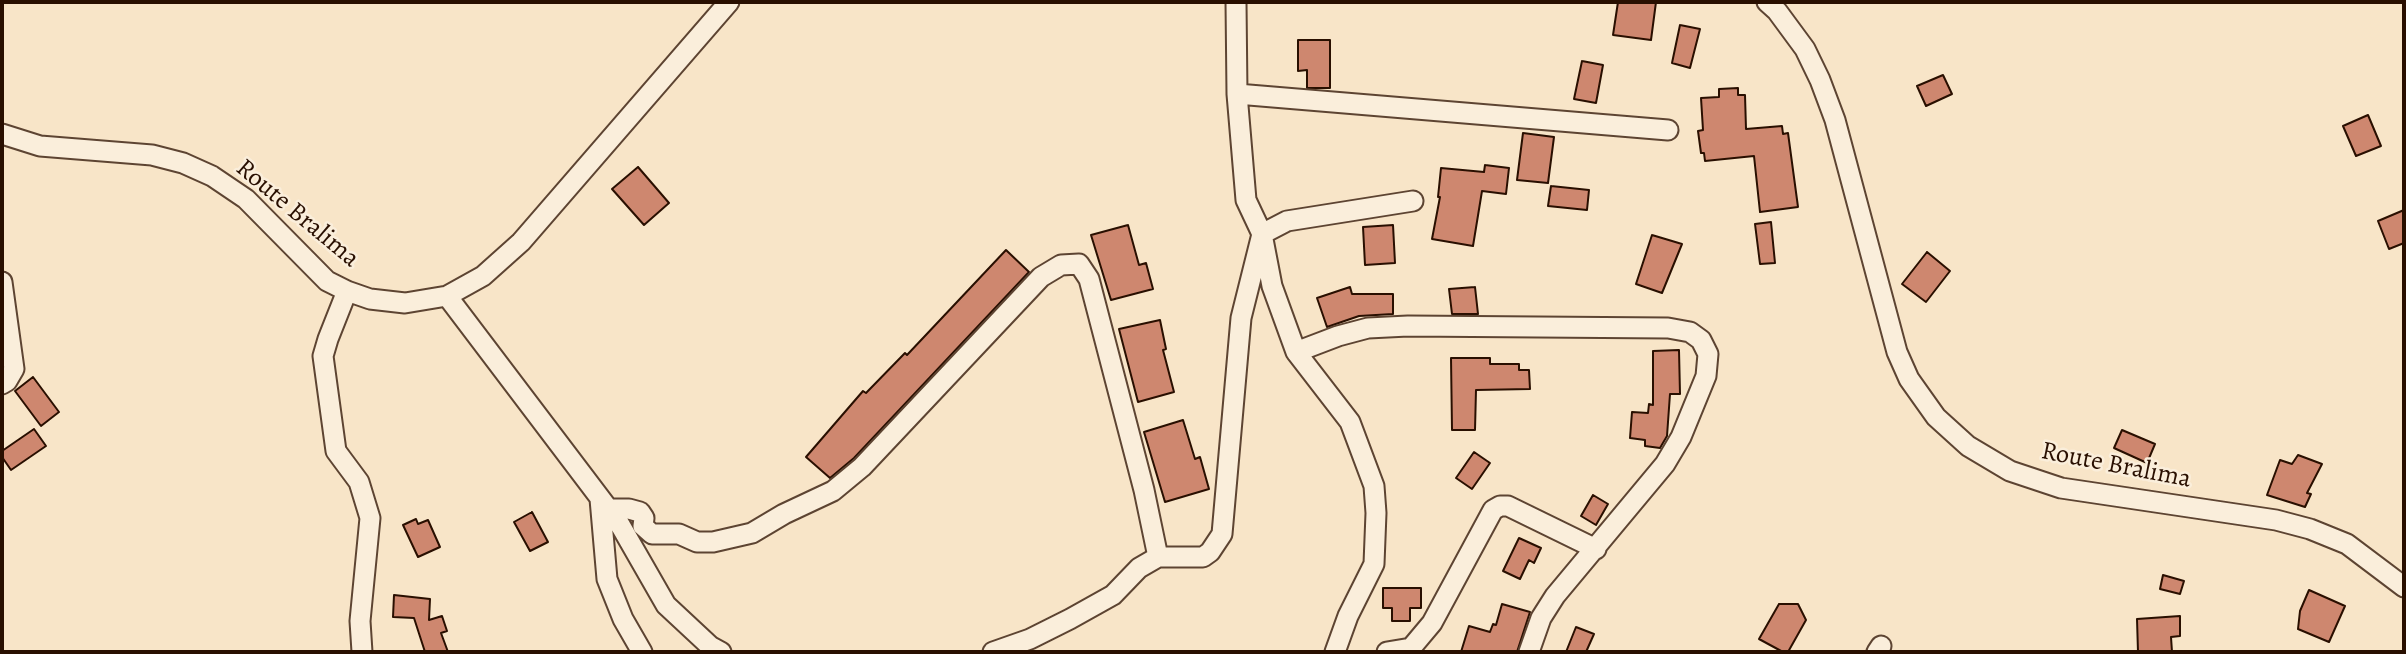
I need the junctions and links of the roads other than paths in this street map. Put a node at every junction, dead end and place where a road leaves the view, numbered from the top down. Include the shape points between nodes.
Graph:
1 (729, 2) edge
2 (1236, 2) edge
3 (1767, 2) edge
4 (1237, 94) junction
5 (1668, 130) dead end
6 (2, 134) edge
7 (1413, 201) dead end
8 (1262, 234) junction
9 (2, 282) edge
10 (347, 291) junction
11 (447, 296) junction
12 (1296, 352) junction
13 (2, 384) edge
14 (604, 504) junction
15 (1596, 549) junction
16 (1158, 557) junction
17 (2404, 587) edge
18 (1414, 651) edge
19 (362, 652) edge
20 (642, 652) edge
21 (721, 652) edge
22 (993, 652) edge
23 (1335, 652) edge
24 (1387, 652) edge
25 (1529, 652) edge

1 - 11 street, Route Bralima via 521,242 483,276
2 - 4 street
3 - 17 street, Route Bralima via 1805,49 1820,80 1835,120 1897,352 1909,379 1936,417 1968,446 2010,471 2061,488 2310,529 2347,544
4 - 5 street
4 - 8 street via 1246,200
6 - 10 street, Route Bralima via 40,146 152,155 212,176 246,199 327,281
7 - 8 street via 1287,221
8 - 12 street via 1274,296
8 - 16 street via 1241,318 1223,534 1203,557
9 - 13 street via 14,369
10 - 11 street, Route Bralima via 405,303
10 - 19 street via 323,356 336,451 359,482 370,517 360,621
11 - 14 street
12 - 15 street via 1368,328 1408,326 1668,328 1702,340 1708,354 1706,376 1681,438
12 - 23 street via 1350,422 1374,486 1374,564
14 - 16 street via 640,512 643,526 652,534 678,534 705,542 752,533 824,495 862,467 1041,277 1061,265 1079,264 1089,279
14 - 20 street via 607,579
14 - 21 street via 666,605
15 - 18 street via 1500,506 1493,510
15 - 25 street via 1555,596
16 - 22 street via 1139,568 1113,595 1030,639
18 - 24 street

